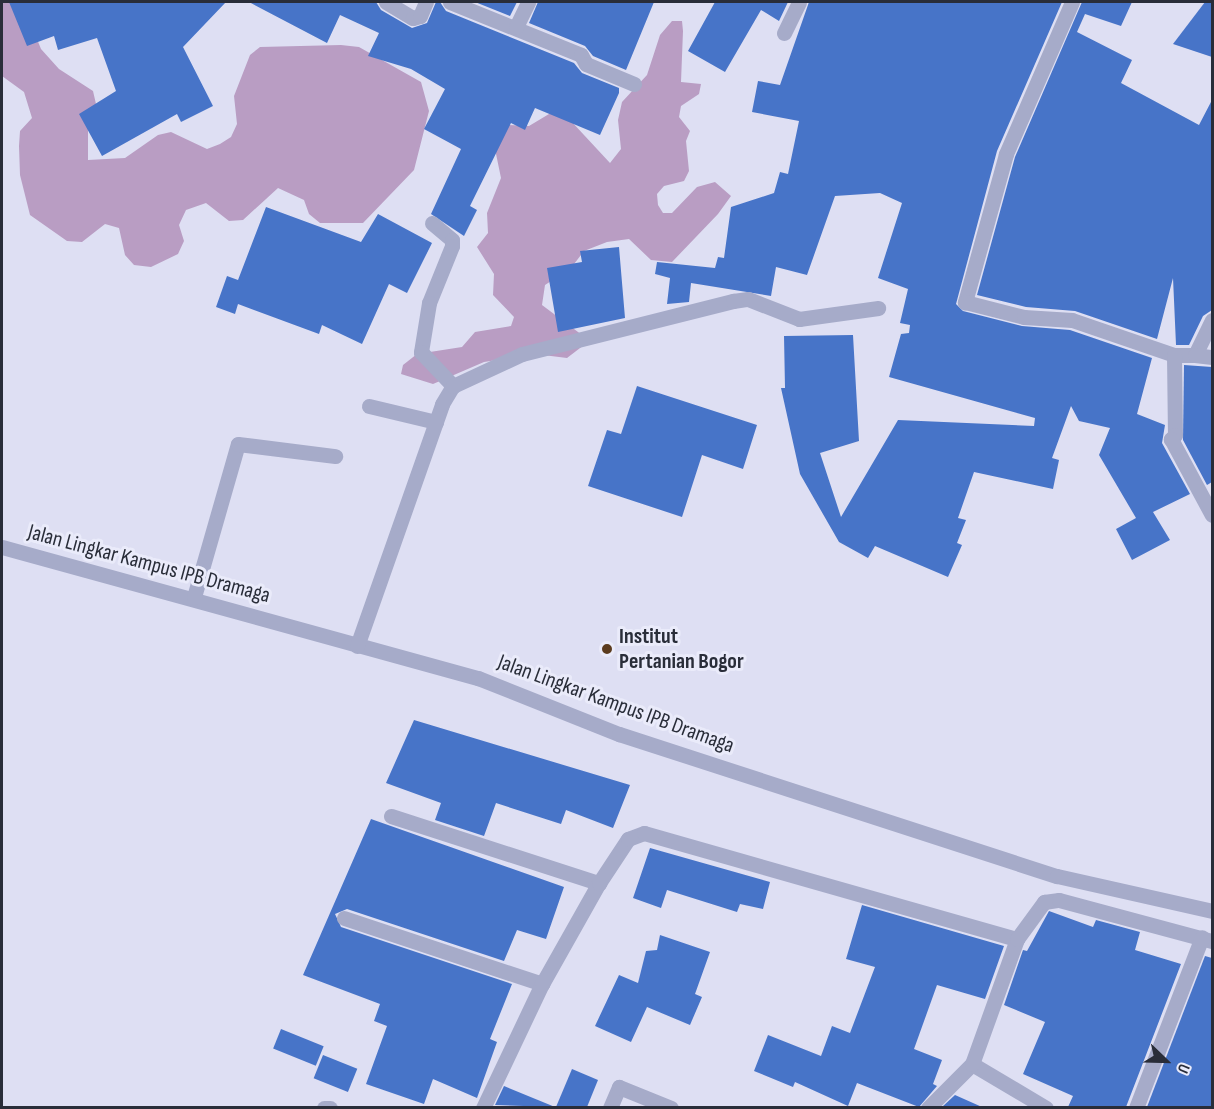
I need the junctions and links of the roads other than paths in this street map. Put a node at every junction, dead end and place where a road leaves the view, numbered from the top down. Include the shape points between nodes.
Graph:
1 (386, 2) edge
2 (426, 2) edge
3 (450, 2) edge
4 (528, 2) edge
5 (799, 2) edge
6 (1071, 3) edge
7 (516, 27) junction
8 (784, 33) dead end
9 (634, 84) dead end
10 (432, 223) dead end
11 (878, 308) dead end
12 (1212, 320) edge
13 (1174, 355) junction
14 (1195, 356) junction
15 (1212, 357) edge
16 (453, 386) junction
17 (369, 406) dead end
18 (436, 422) junction
19 (335, 456) dead end
20 (1212, 515) edge
21 (2, 547) edge
22 (194, 597) junction
23 (357, 646) junction
24 (391, 816) dead end
25 (599, 883) junction
26 (1212, 911) edge
27 (344, 918) dead end
28 (1017, 939) junction
29 (1207, 939) edge
30 (542, 984) junction
31 (972, 1064) junction
32 (324, 1107) edge
33 (330, 1107) edge
34 (483, 1107) edge
35 (610, 1107) edge
36 (671, 1107) edge
37 (928, 1107) edge
38 (1046, 1107) edge
39 (1136, 1107) edge

1 - 2 street via 413,18 420,16
3 - 7 street
4 - 7 street
5 - 8 street
6 - 13 street via 1006,154 965,303 1024,317 1072,320
7 - 9 street
10 - 16 street via 452,240 452,246 429,303 421,352
11 - 16 street via 799,319 748,299 733,301 522,354
12 - 14 street
13 - 14 street
13 - 20 street via 1175,435 1171,439
14 - 15 street
16 - 18 street
17 - 18 street
18 - 23 street
19 - 22 street via 238,444
21 - 22 street, Jalan Lingkar Kampus IPB Dramaga
22 - 23 street, Jalan Lingkar Kampus IPB Dramaga
23 - 26 street, Jalan Lingkar Kampus IPB Dramaga via 478,678 619,734 1057,876
24 - 25 street
25 - 28 street via 628,839 644,833
25 - 30 street
27 - 30 street
28 - 29 street via 1044,902 1059,900
28 - 31 street
29 - 39 street
30 - 34 street
31 - 37 street
31 - 38 street
32 - 33 street
35 - 36 street via 619,1087

